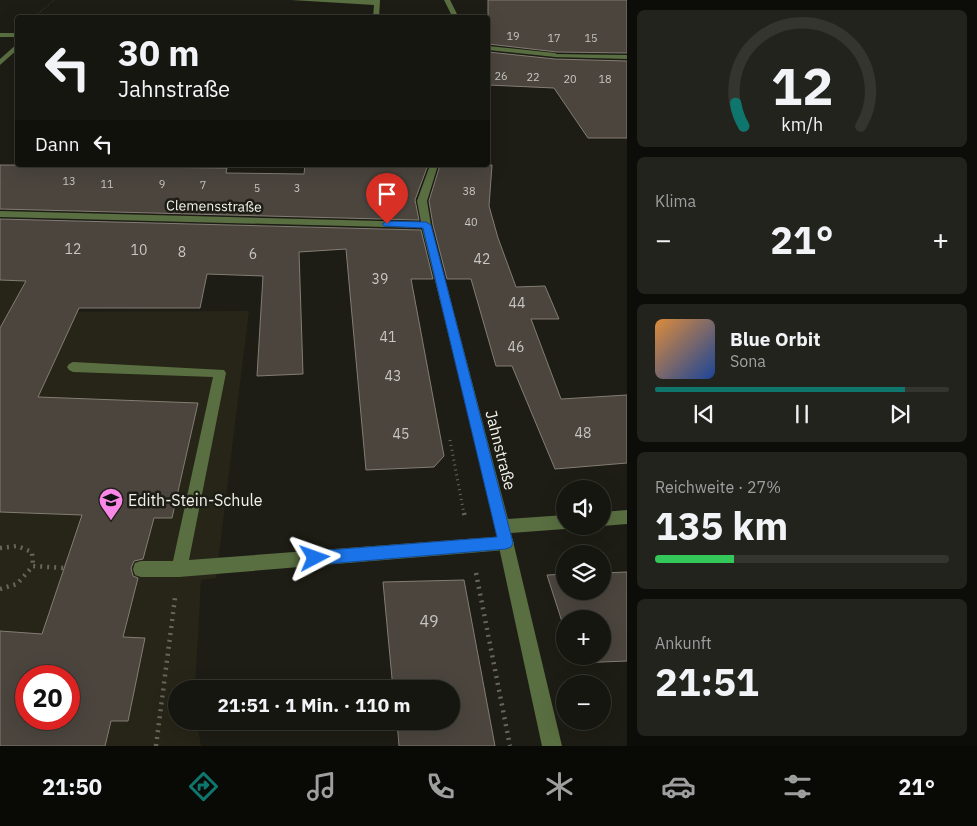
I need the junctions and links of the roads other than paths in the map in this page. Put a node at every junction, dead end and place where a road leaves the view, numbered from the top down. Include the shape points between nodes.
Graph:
1 (294, 0) edge
2 (447, 0) edge
3 (377, 1) edge
4 (376, 15) edge
5 (454, 15) edge
6 (0, 35) edge
7 (15, 36) edge
8 (15, 48) edge
9 (490, 52) edge
10 (627, 57) edge
11 (0, 62) edge
12 (433, 167) edge
13 (0, 214) edge
14 (426, 225) junction
15 (73, 367) dead end
16 (627, 517) edge
17 (611, 518) edge
18 (556, 523) edge
19 (502, 527) junction
20 (506, 543) junction
21 (179, 568) junction
22 (141, 569) dead end
23 (552, 746) edge

1 - 3 street
2 - 5 street
3 - 4 street
6 - 7 street
8 - 11 street
9 - 10 street via 523,58 555,55
12 - 14 street, Jahnstraße via 422,201
13 - 14 street, Clemensstraße
14 - 19 street, Jahnstraße
15 - 21 street via 220,373
16 - 17 street
18 - 19 street
19 - 20 street, Jahnstraße
20 - 21 street
20 - 23 street, Jahnstraße
21 - 22 street

